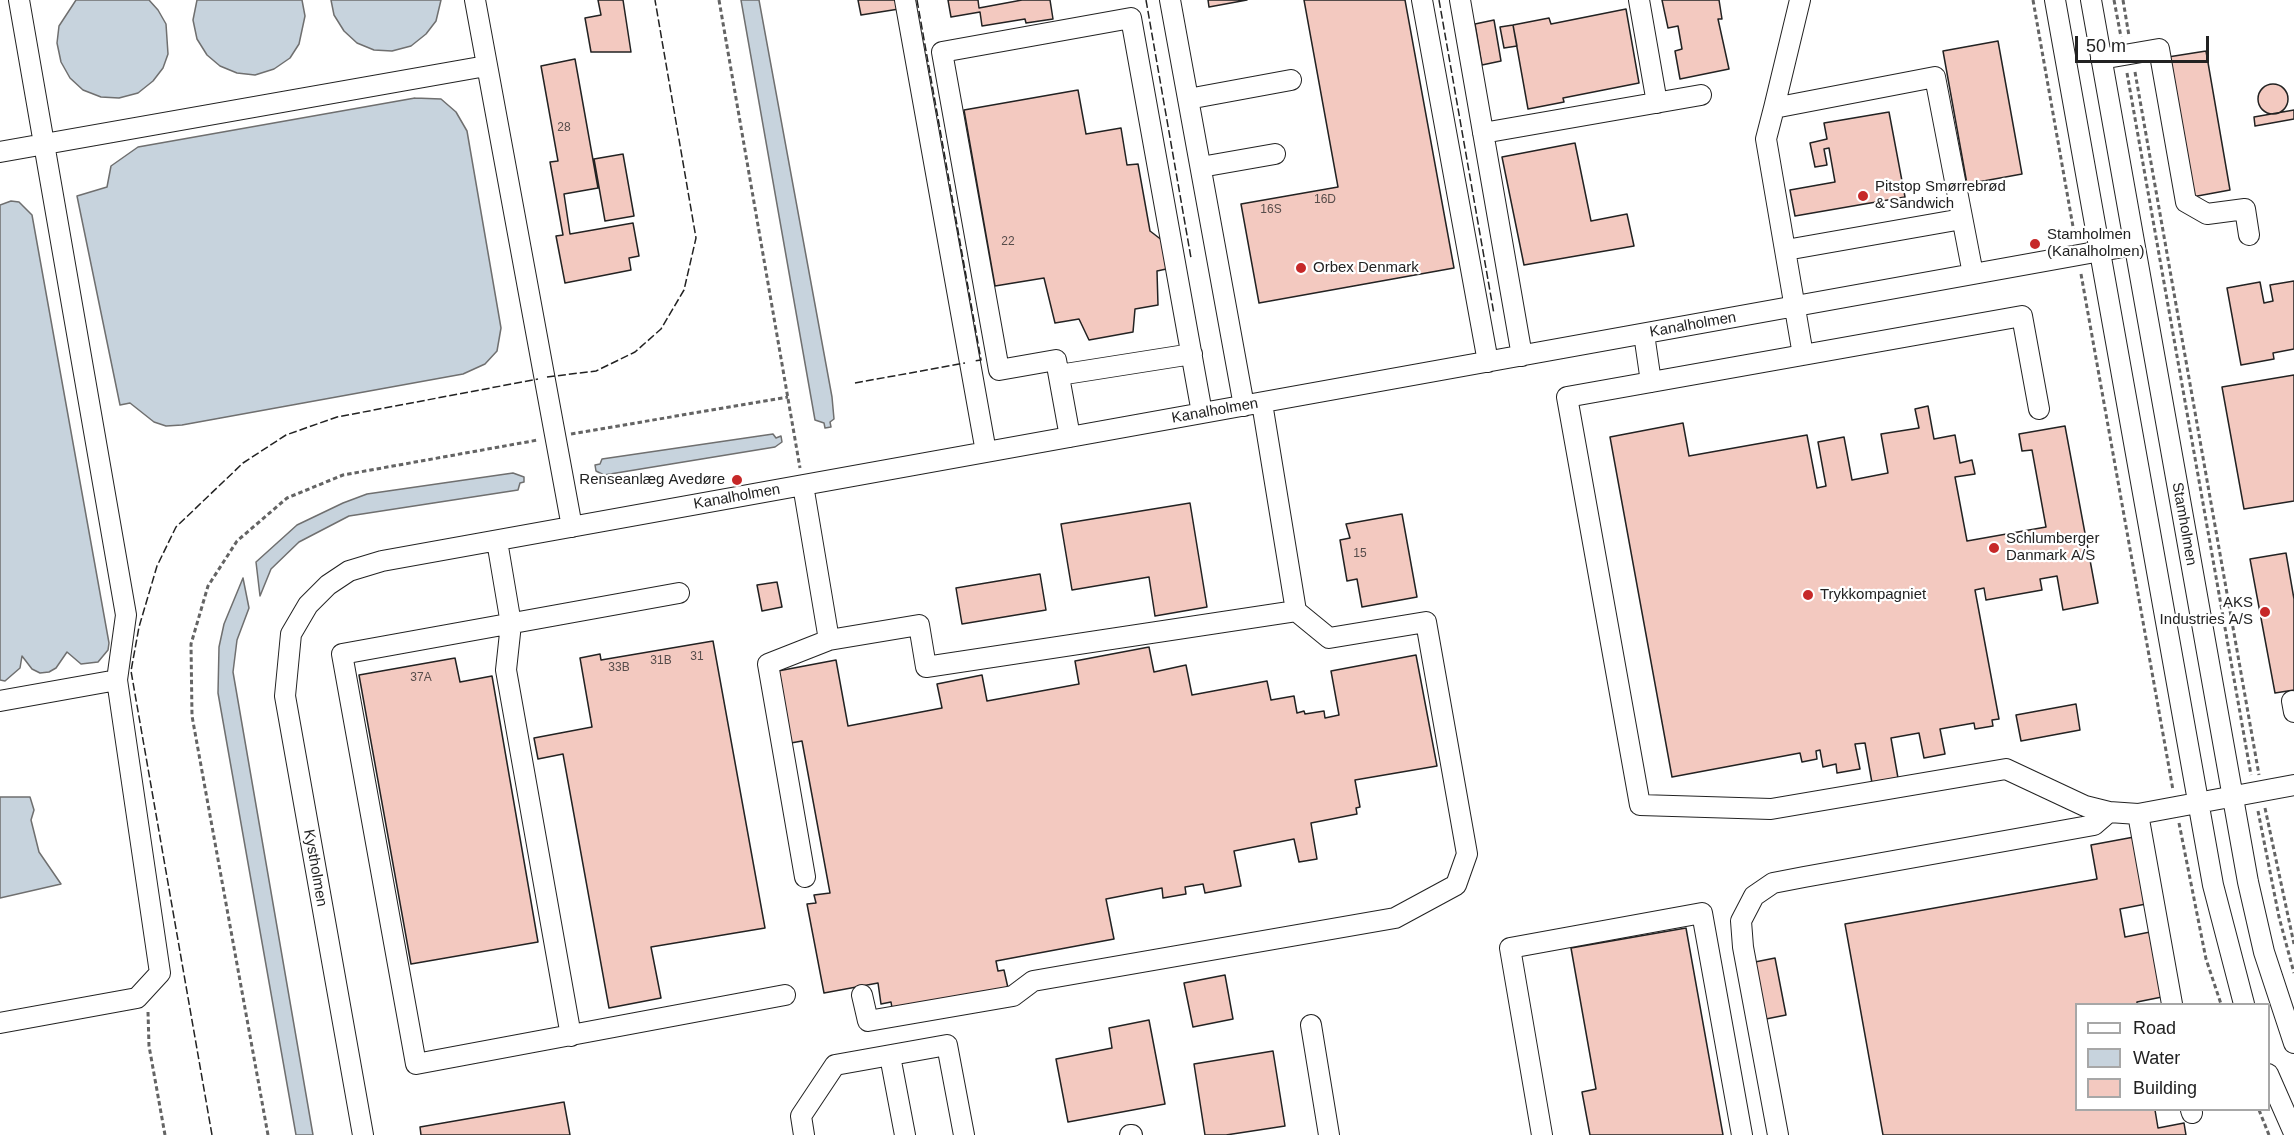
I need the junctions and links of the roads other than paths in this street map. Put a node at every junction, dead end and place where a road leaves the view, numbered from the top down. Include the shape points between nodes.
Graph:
1 (19, 0) edge
2 (475, 0) edge
3 (905, 0) edge
4 (1170, 0) edge
5 (1422, 0) edge
6 (1460, 0) edge
7 (1639, 0) edge
8 (1800, 0) edge
9 (2055, 0) edge
10 (2091, 0) edge
11 (2101, 59) junction
12 (486, 66) junction
13 (1291, 80) dead end
14 (1701, 95) dead end
15 (1188, 99) junction
16 (1657, 103) junction
17 (1774, 108) junction
18 (1483, 133) junction
19 (43, 145) junction
20 (0, 152) edge
21 (1275, 154) dead end
22 (1201, 167) junction
23 (1962, 219) junction
24 (2249, 235) dead end
25 (2134, 244) junction
26 (1786, 250) junction
27 (2099, 251) junction
28 (1973, 274) junction
29 (1796, 306) junction
30 (1644, 333) junction
31 (1192, 354) junction
32 (1803, 355) junction
33 (1522, 356) junction
34 (1488, 362) junction
35 (1059, 375) junction
36 (1651, 382) junction
37 (1253, 404) junction
38 (2038, 409) dead end
39 (1202, 413) junction
40 (1070, 437) junction
41 (986, 452) junction
42 (803, 485) junction
43 (572, 527) junction
44 (497, 541) junction
45 (679, 593) dead end
46 (308, 604) joint
47 (1296, 611) junction
48 (511, 624) junction
49 (829, 640) junction
50 (117, 680) junction
51 (0, 701) edge
52 (2294, 785) edge
53 (2232, 796) junction
54 (2198, 803) junction
55 (2109, 812) junction
56 (2138, 814) junction
57 (805, 877) dead end
58 (784, 995) dead end
59 (862, 995) dead end
60 (2172, 1003) edge
61 (2243, 1003) edge
62 (0, 1023) edge
63 (1311, 1025) dead end
64 (572, 1036) junction
65 (2294, 1043) edge
66 (890, 1056) junction
67 (2270, 1079) edge
68 (2294, 1133) edge
69 (363, 1135) edge
70 (804, 1135) edge
71 (905, 1135) edge
72 (964, 1135) edge
73 (1329, 1135) edge
74 (1542, 1135) edge
75 (1742, 1135) edge
76 (1778, 1135) edge

1 - 19 street
2 - 12 street
3 - 41 street
4 - 15 street
5 - 34 street
6 - 18 street
7 - 16 street
8 - 17 street
9 - 27 street
10 - 11 street, Stamholmen
11 - 24 street via 2159,49 2186,202 2207,214 2245,209
11 - 25 street, Stamholmen
12 - 19 street
12 - 43 street
13 - 15 street
14 - 16 street
15 - 22 street
16 - 18 street
17 - 23 street via 1935,77
17 - 26 street via 1766,139
18 - 33 street
19 - 20 street
19 - 50 street via 126,615
21 - 22 street
22 - 37 street
23 - 26 street
23 - 28 street
25 - 27 street, Kanalholmen
25 - 53 street, Stamholmen
26 - 29 street
27 - 28 street, Kanalholmen
27 - 54 street
28 - 29 street, Kanalholmen
29 - 30 street, Kanalholmen
29 - 32 street
30 - 33 street, Kanalholmen
30 - 36 street
31 - 35 street
31 - 35 street via 1131,18 942,52 999,370 1056,360
31 - 39 street
32 - 36 street
32 - 38 street via 2022,316
33 - 34 street, Kanalholmen
34 - 37 street, Kanalholmen
35 - 40 street
36 - 55 street via 1567,397 1640,805 1771,809 2006,769 2085,806
37 - 39 street, Kanalholmen
37 - 47 street
39 - 40 street, Kanalholmen
40 - 41 street, Kanalholmen
41 - 42 street, Kanalholmen
42 - 43 street, Kanalholmen
42 - 49 street
43 - 44 street, Kanalholmen
44 - 46 street, Kanalholmen via 382,561 349,571
44 - 48 street
45 - 48 street
46 - 69 street, Kystholmen via 291,634 285,696
47 - 49 street via 926,667 919,625
47 - 59 street via 1329,638 1426,622 1467,854 1456,885 1395,918 1032,981 1012,996 868,1022
48 - 64 street via 506,670
48 - 64 street via 342,654 416,1064
49 - 57 street via 768,664
50 - 51 street
50 - 62 street via 160,974 137,998
52 - 53 street
53 - 54 street
53 - 65 street, Stamholmen via 2264,952
54 - 56 street
54 - 61 street via 2212,885
55 - 56 street
55 - 76 street via 2094,825 1773,883 1754,896 1741,921 1743,947
56 - 60 street
58 - 64 street
63 - 73 street
66 - 70 street via 835,1065 801,1116
66 - 71 street
66 - 72 street via 948,1046
67 - 68 street
74 - 75 street via 1510,948 1702,914

